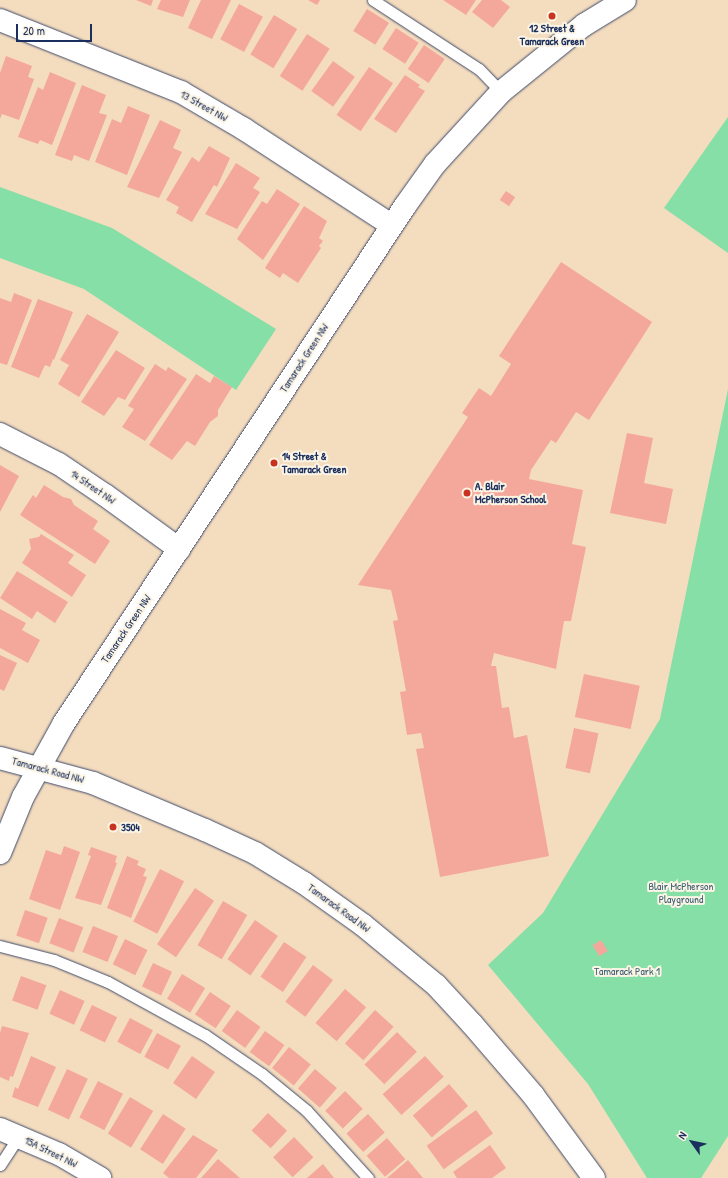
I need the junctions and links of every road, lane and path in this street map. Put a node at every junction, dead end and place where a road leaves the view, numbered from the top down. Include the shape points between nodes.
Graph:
1 (373, 0) edge
2 (625, 0) edge
3 (0, 20) edge
4 (501, 92) junction
5 (391, 225) junction
6 (0, 434) edge
7 (179, 549) junction
8 (0, 758) edge
9 (39, 767) junction
10 (0, 853) edge
11 (0, 946) edge
12 (9, 1133) edge
13 (0, 1165) edge
14 (100, 1178) edge
15 (368, 1178) edge
16 (594, 1178) edge

1 - 4 lane via 479,69
2 - 4 street, Tamarack Green NW via 584,25
3 - 5 street, 13 Street NW via 181,92 244,129
4 - 5 street, Tamarack Green NW via 435,164
5 - 7 street, Tamarack Green NW
6 - 7 street, 14 Street NW via 59,464
7 - 9 street, Tamarack Green NW via 64,723
8 - 9 street, Tamarack Road NW
9 - 10 street, Tamarack Green NW
9 - 16 street, Tamarack Road NW via 140,801 255,854 304,883 363,925 436,985 533,1095
11 - 15 lane via 54,960 108,982 205,1035 262,1074 307,1112
12 - 13 lane
12 - 14 street, 15A Street NW via 60,1154

